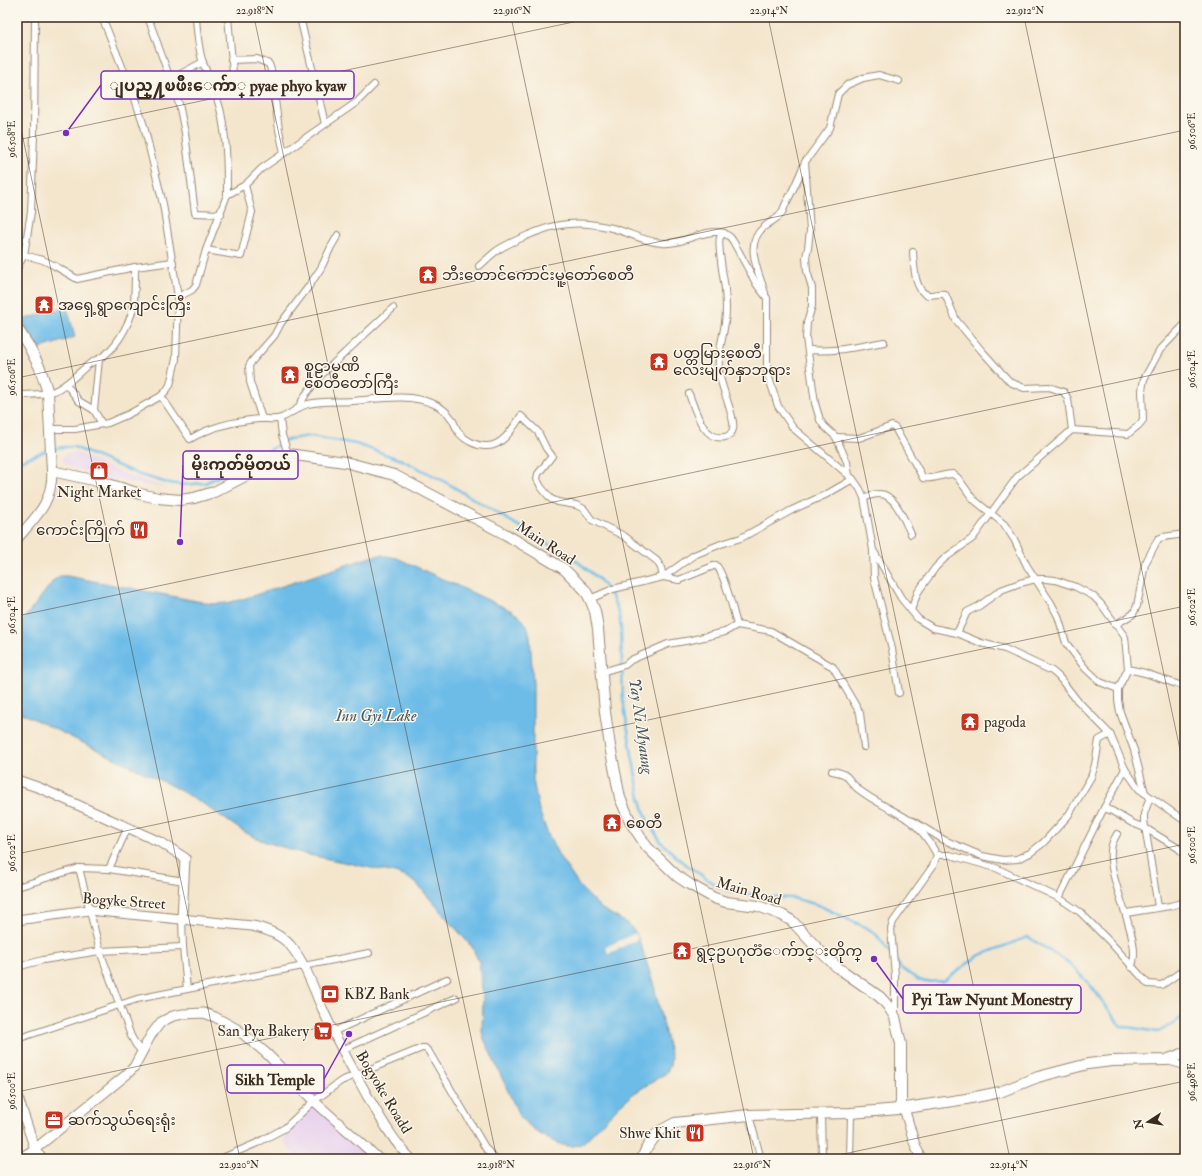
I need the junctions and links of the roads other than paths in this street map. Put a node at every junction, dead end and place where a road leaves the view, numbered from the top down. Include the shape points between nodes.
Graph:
1 (35, 17) edge
2 (102, 17) edge
3 (148, 17) edge
4 (196, 17) edge
5 (228, 17) edge
6 (300, 17) edge
7 (231, 60) junction
8 (203, 62) junction
9 (171, 79) junction
10 (899, 81) dead end
11 (212, 82) junction
12 (374, 85) dead end
13 (134, 96) junction
14 (325, 124) junction
15 (284, 153) junction
16 (805, 162) junction
17 (246, 185) junction
18 (227, 195) junction
19 (221, 214) junction
20 (724, 233) junction
21 (338, 235) dead end
22 (206, 250) junction
23 (913, 252) dead end
24 (24, 255) junction
25 (173, 262) junction
26 (479, 266) dead end
27 (135, 267) junction
28 (17, 268) edge
29 (178, 296) junction
30 (767, 298) junction
31 (393, 308) dead end
32 (1185, 324) edge
33 (17, 328) edge
34 (884, 342) dead end
35 (808, 350) junction
36 (99, 359) junction
37 (66, 384) junction
38 (48, 393) junction
39 (689, 394) dead end
40 (17, 395) edge
41 (161, 396) junction
42 (298, 408) junction
43 (94, 410) junction
44 (262, 418) junction
45 (280, 419) junction
46 (102, 424) junction
47 (1072, 430) junction
48 (51, 434) junction
49 (836, 437) junction
50 (288, 454) junction
51 (52, 471) junction
52 (851, 477) junction
53 (864, 498) junction
54 (992, 513) junction
55 (911, 534) dead end
56 (1185, 534) edge
57 (17, 539) edge
58 (873, 550) junction
59 (663, 577) junction
60 (1036, 579) junction
61 (590, 599) junction
62 (911, 610) junction
63 (737, 625) junction
64 (1115, 625) junction
65 (957, 632) junction
66 (1128, 669) junction
67 (602, 672) junction
68 (1185, 687) edge
69 (1118, 689) junction
70 (899, 693) dead end
71 (1110, 734) junction
72 (864, 747) dead end
73 (1125, 769) junction
74 (832, 771) dead end
75 (17, 780) edge
76 (1147, 795) junction
77 (1104, 808) junction
78 (906, 819) junction
79 (1185, 821) edge
80 (128, 828) junction
81 (1144, 828) junction
82 (1117, 834) dead end
83 (938, 855) junction
84 (1185, 855) edge
85 (79, 868) junction
86 (109, 869) junction
87 (184, 881) junction
88 (17, 887) edge
89 (1059, 898) junction
90 (1185, 902) edge
91 (1158, 907) junction
92 (89, 910) junction
93 (1126, 913) junction
94 (182, 919) junction
95 (17, 920) edge
96 (183, 947) junction
97 (100, 951) junction
98 (369, 953) dead end
99 (303, 965) junction
100 (17, 967) edge
101 (1131, 967) junction
102 (1185, 969) edge
103 (447, 979) dead end
104 (187, 989) junction
105 (456, 998) dead end
106 (119, 1004) junction
107 (895, 1017) junction
108 (334, 1032) junction
109 (17, 1039) edge
110 (342, 1050) junction
111 (142, 1052) junction
112 (1185, 1053) edge
113 (1166, 1060) junction
114 (1185, 1066) edge
115 (356, 1075) junction
116 (17, 1095) edge
117 (314, 1101) junction
118 (902, 1106) junction
119 (851, 1113) junction
120 (820, 1114) junction
121 (750, 1115) junction
122 (35, 1148) junction
123 (19, 1159) edge
124 (45, 1159) edge
125 (220, 1159) edge
126 (379, 1159) edge
127 (411, 1159) edge
128 (495, 1159) edge
129 (642, 1159) edge
130 (761, 1159) edge
131 (822, 1159) edge
132 (850, 1159) edge
133 (915, 1159) edge
134 (921, 1159) edge

1 - 24 street via 31,212
2 - 13 street
3 - 9 street
4 - 8 street
5 - 7 street
6 - 14 street
7 - 11 street via 233,73
7 - 15 street via 250,58 269,64 278,130
8 - 9 street
8 - 11 street
9 - 13 street
9 - 19 street via 185,133 195,213
10 - 16 street via 879,75 847,85 838,94 830,128
11 - 18 street via 222,118
12 - 14 street via 357,102
13 - 25 street via 163,204
14 - 15 street
15 - 17 street via 261,169
16 - 30 street via 780,215 756,235 754,242 754,256
16 - 35 street via 810,230 806,257 812,288 812,306 806,338
17 - 18 street
17 - 22 street via 252,212 241,256
18 - 19 street
19 - 22 street
20 - 26 street via 709,232 679,242 660,243 604,226 560,225 519,240 496,252
20 - 30 street via 733,241
20 - 39 street via 720,237 719,245 726,316 718,369 733,419 732,433 721,438 711,434 698,418
21 - 44 street via 309,286 249,366 250,382
22 - 29 street via 196,286
23 - 47 street via 917,286 922,292 928,295 945,294 956,320 1010,382 1024,388 1050,387 1064,392 1068,399
24 - 27 street via 49,263 77,279
24 - 28 street
25 - 27 street
25 - 29 street
27 - 36 street via 132,311 115,345
29 - 41 street via 176,359 170,385
30 - 52 street via 767,369 778,406 799,434
31 - 42 street via 320,376
32 - 47 street via 1160,350 1144,379 1143,420 1138,426 1128,434
33 - 38 main road via 40,368
34 - 35 street via 840,350
35 - 49 street via 815,403 820,420
36 - 37 street
36 - 43 street
37 - 38 street
37 - 43 street via 80,401
38 - 40 street
38 - 48 main road
41 - 44 street via 190,439 205,430
41 - 46 street
42 - 45 street
42 - 59 street via 307,404 388,397 419,399 443,409 459,433 468,440 485,446 501,441 521,416 538,432 552,456 538,474 540,487 551,499 584,509 592,520 624,536 657,561
43 - 46 street
44 - 45 street
45 - 50 street
46 - 48 street
47 - 54 street via 1017,477
48 - 51 main road
49 - 52 street
49 - 54 street via 859,438 892,426 896,428 923,478 953,474 973,499
50 - 51 main road via 214,492 180,500 140,494 102,482
50 - 61 main road, Main Road via 344,462 394,474 550,560 577,581
51 - 57 street via 52,484 44,507
52 - 53 street
52 - 59 street via 827,494 741,538 694,555
53 - 55 street via 878,493 893,500
53 - 58 street
54 - 60 street via 1004,524 1014,539
54 - 62 street via 973,538 935,568 918,592
56 - 64 street via 1158,539 1145,564 1137,606 1133,614
58 - 62 street via 901,598
58 - 70 street via 874,578 892,649
59 - 61 street via 613,589
59 - 63 street via 679,580 716,565 723,578
60 - 64 street via 1055,580 1086,591 1100,604
60 - 65 street via 1001,590 980,606 967,612
60 - 69 street via 1058,616 1066,643 1085,668 1100,682
61 - 67 main road, Main Road via 598,629
62 - 65 street via 918,619 933,628
63 - 67 street via 725,632 668,644 625,665
63 - 72 street via 771,631 833,667 860,713
64 - 66 street via 1125,637
65 - 71 street via 980,643 1005,649 1052,672
66 - 68 street
66 - 69 street
67 - 107 main road, Main Road via 609,738 620,798 631,823 647,847 677,876 714,898 770,909 792,921 837,967 880,997
69 - 76 street via 1120,712
71 - 73 street
71 - 78 street via 1099,740 1091,777 1068,816 1043,843 1016,859 1002,860 982,856 944,840
73 - 76 street via 1139,789
73 - 77 street
74 - 78 street via 847,775 857,789
75 - 80 street
76 - 79 street
76 - 81 street
77 - 81 street
77 - 89 street
78 - 83 street via 927,838
80 - 86 street
80 - 87 street via 185,858
81 - 84 street
81 - 91 street
82 - 93 street via 1110,852 1111,866
83 - 89 street via 950,855 996,868
83 - 107 street via 893,922 891,936 895,975
85 - 86 street
85 - 88 street
85 - 92 street
86 - 87 street
87 - 94 street
89 - 101 street via 1080,912
90 - 91 street
91 - 93 street
92 - 94 street, Bogyke Street
92 - 95 street, Bogyke Street
92 - 97 street
93 - 101 street via 1135,958
94 - 96 street
94 - 99 street, Bogyoke Roadd via 266,929 288,944
96 - 97 street
96 - 104 street
97 - 100 street
97 - 106 street
98 - 99 street
99 - 104 street
99 - 108 street, Bogyoke Roadd
101 - 102 street via 1148,984 1162,985
103 - 108 street
104 - 106 street
105 - 110 street
106 - 109 street
106 - 111 street via 131,1036
107 - 118 main road, Main Road via 901,1044
108 - 110 street, Bogyoke Roadd
110 - 115 street, Bogyoke Roadd
111 - 117 street via 151,1034 161,1022 173,1016 204,1013 237,1029 266,1053
111 - 122 street via 126,1075
112 - 113 main road
113 - 114 street
113 - 118 main road via 1088,1064 1038,1077 1000,1092 966,1099
115 - 117 street via 334,1085
115 - 127 street, Bogyoke Roadd via 391,1135
115 - 128 street via 425,1048 486,1149
116 - 122 street
117 - 125 street via 285,1128
117 - 126 street
118 - 119 main road
118 - 133 street
118 - 134 street
119 - 120 main road
119 - 132 street
120 - 121 main road
120 - 131 street
121 - 129 main road via 685,1122 666,1127 652,1140
121 - 130 street
122 - 123 street
122 - 124 street

